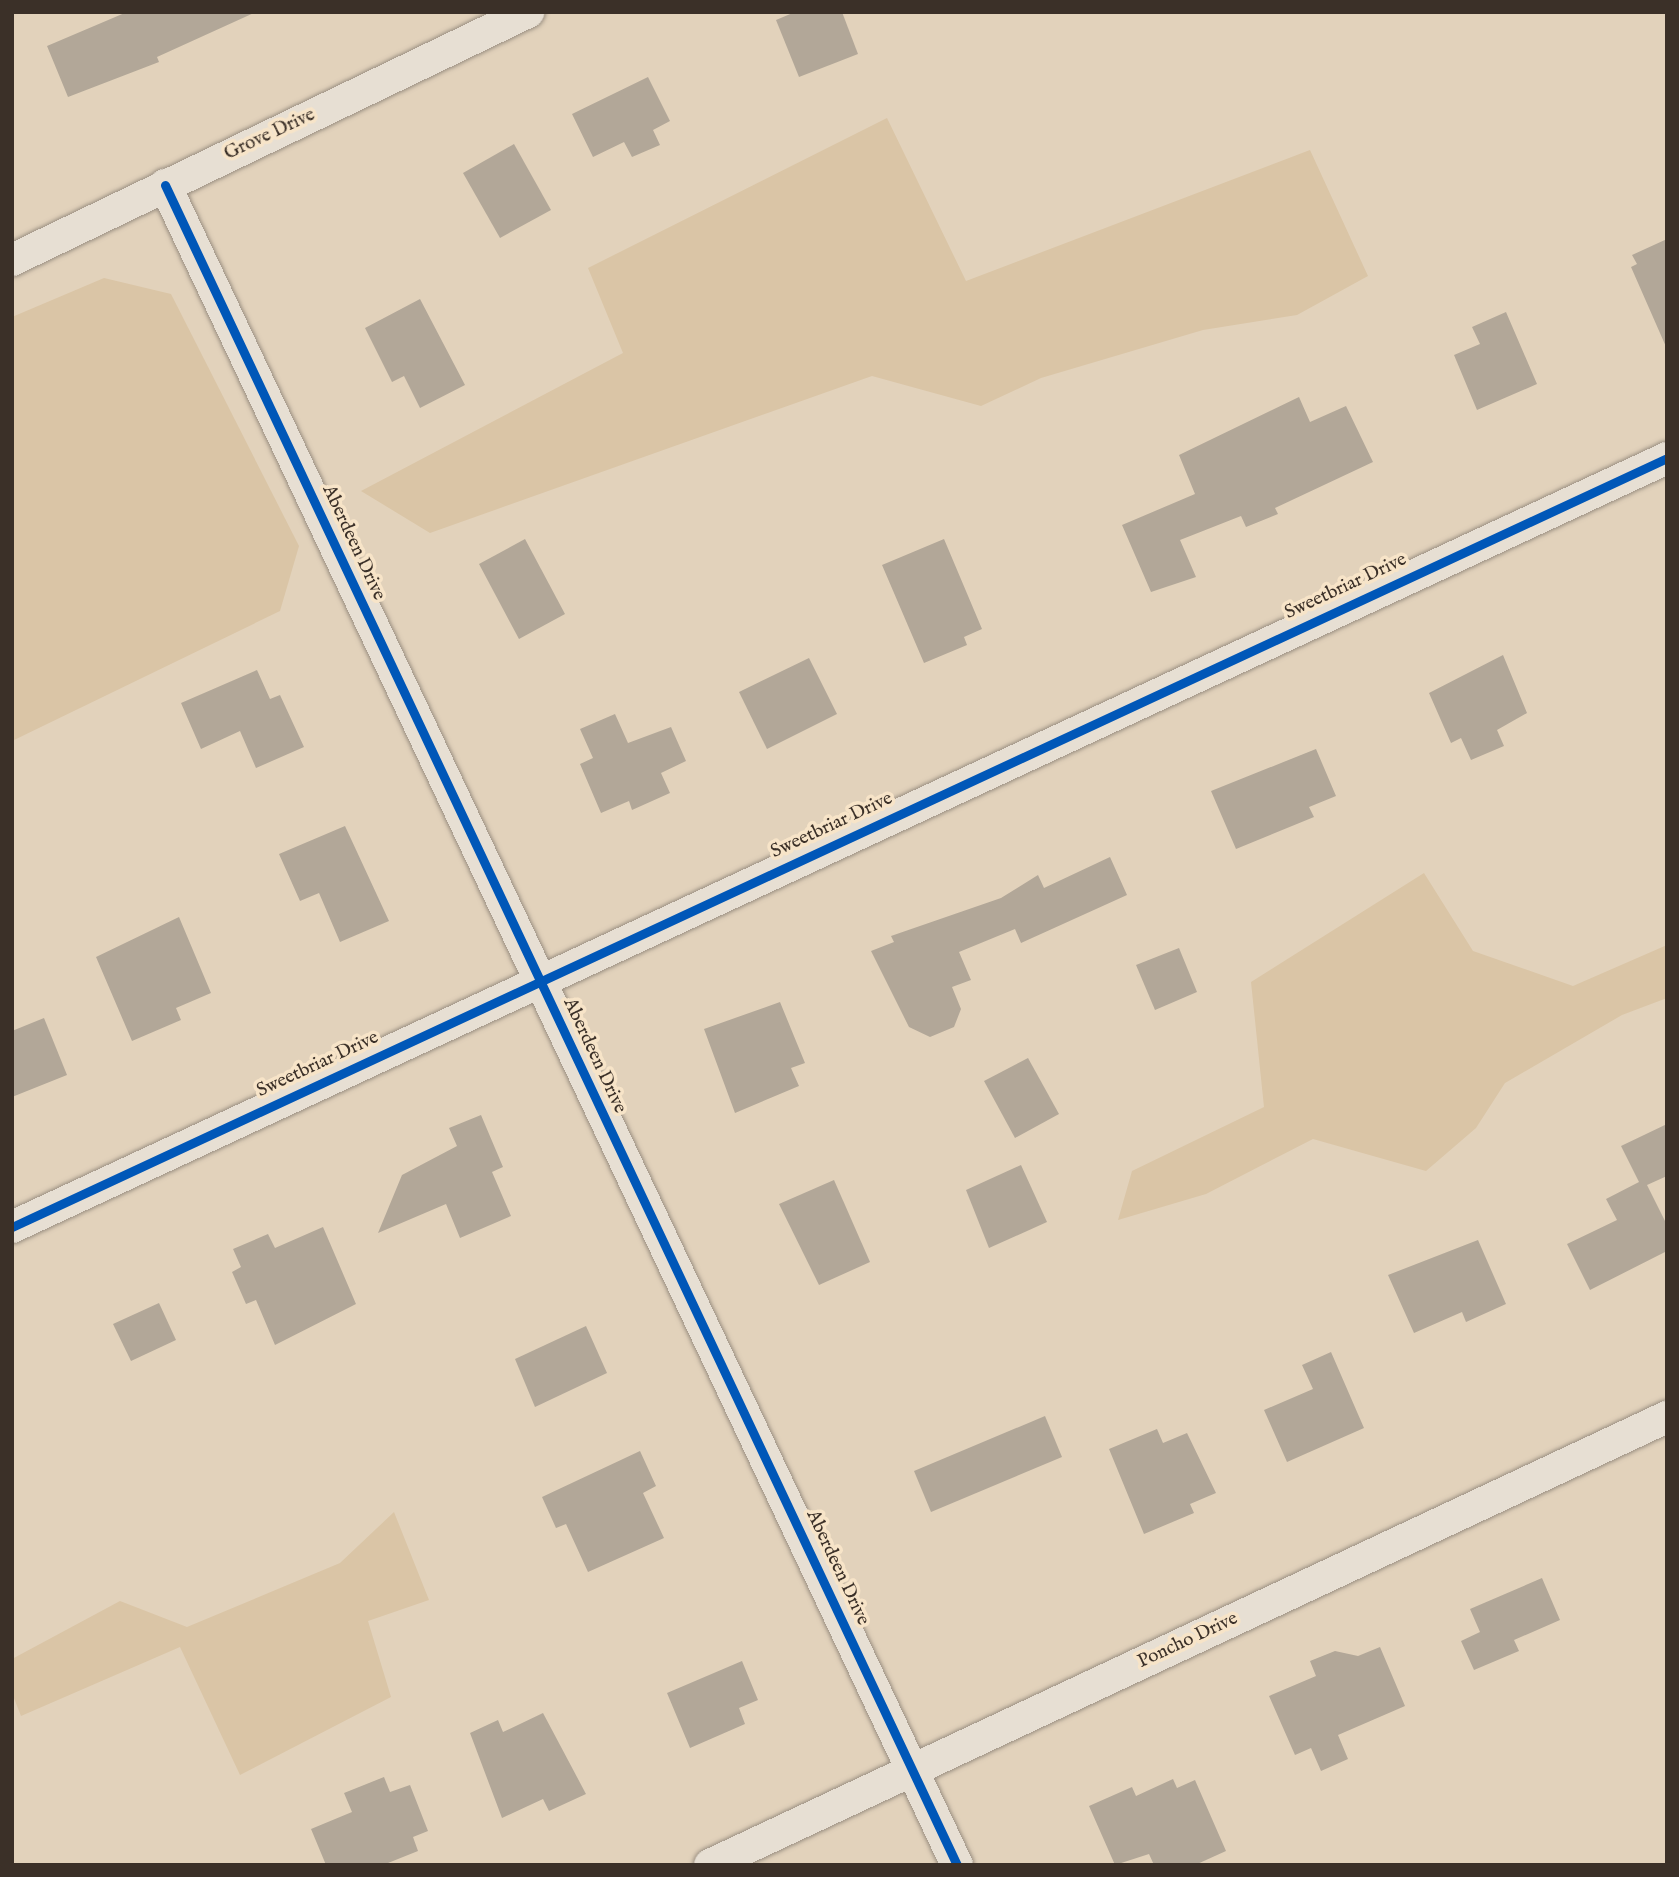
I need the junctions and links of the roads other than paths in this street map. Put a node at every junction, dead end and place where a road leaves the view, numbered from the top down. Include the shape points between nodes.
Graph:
1 (528, 12) edge
2 (165, 185) junction
3 (12, 260) edge
4 (1667, 458) edge
5 (540, 982) junction
6 (12, 1227) edge
7 (1667, 1417) edge
8 (913, 1770) junction
9 (710, 1865) edge
10 (957, 1865) edge

1 - 2 street, Grove Drive
2 - 3 street, Grove Drive
2 - 5 street, Aberdeen Drive
4 - 5 street, Sweetbriar Drive
5 - 6 street, Sweetbriar Drive
5 - 8 street, Aberdeen Drive
7 - 8 street, Poncho Drive
8 - 9 street, Poncho Drive
8 - 10 street, Aberdeen Drive

